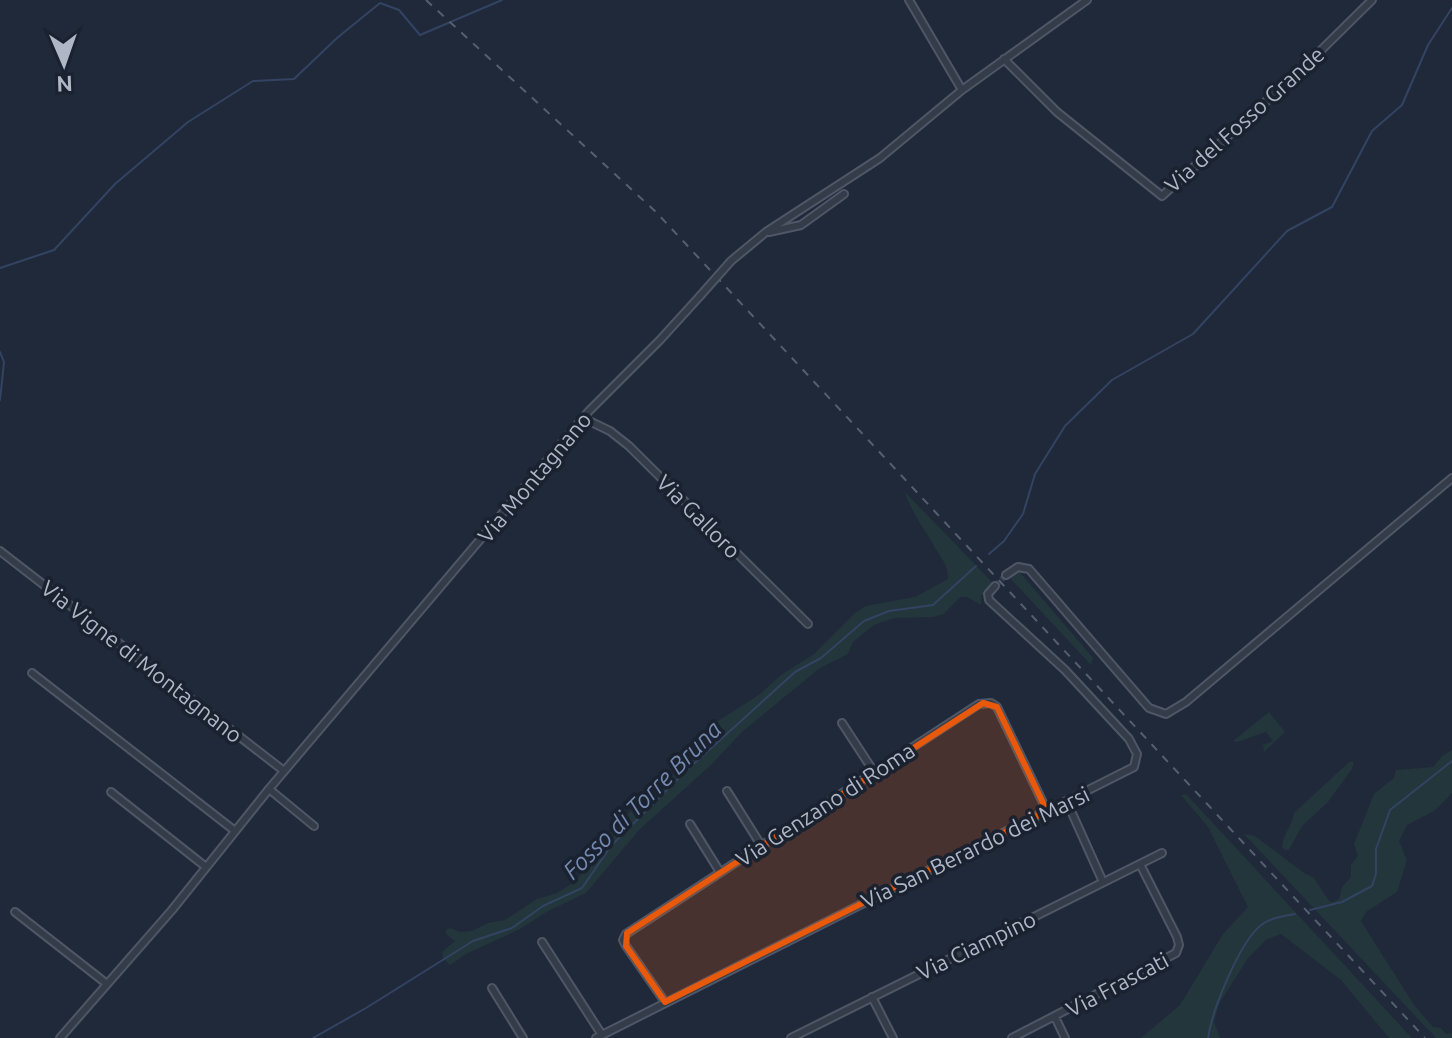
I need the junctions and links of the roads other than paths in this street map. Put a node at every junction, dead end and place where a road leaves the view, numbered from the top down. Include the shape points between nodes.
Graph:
1 (909, 0) edge
2 (1087, 0) edge
3 (1372, 0) edge
4 (1004, 59) junction
5 (962, 90) junction
6 (844, 194) dead end
7 (766, 232) junction
8 (583, 418) junction
9 (1452, 478) edge
10 (0, 551) edge
11 (1006, 575) dead end
12 (995, 586) dead end
13 (808, 624) dead end
14 (32, 673) dead end
15 (842, 723) dead end
16 (284, 771) junction
17 (874, 772) junction
18 (269, 789) junction
19 (727, 791) dead end
20 (111, 792) dead end
21 (1067, 802) junction
22 (1047, 811) junction
23 (690, 824) dead end
24 (314, 826) dead end
25 (235, 831) junction
26 (761, 845) junction
27 (1162, 853) dead end
28 (1140, 864) junction
29 (206, 867) junction
30 (720, 872) junction
31 (1103, 882) junction
32 (15, 912) dead end
33 (542, 942) dead end
34 (107, 984) junction
35 (492, 988) dead end
36 (872, 997) junction
37 (665, 1002) junction
38 (1055, 1017) junction
39 (805, 1035) edge
40 (599, 1036) edge
41 (60, 1038) edge
42 (523, 1038) edge
43 (791, 1038) edge
44 (893, 1038) edge
45 (1012, 1038) edge
46 (1065, 1038) edge

1 - 5 street
2 - 4 street, Via Montagnano
3 - 4 street, Via del Fosso Grande via 1161,198 1057,112
4 - 5 street, Via Montagnano
5 - 7 street, Via Montagnano via 872,164
6 - 7 street via 801,225
7 - 8 street, Via Montagnano, bridge via 731,261
8 - 13 street, Via Galloro via 629,446
8 - 16 street, Via Montagnano
9 - 11 street via 1168,713 1149,708 1029,569 1018,567
10 - 16 street, Via Vigne di Montagnano
12 - 21 street, Via San Berardo dei Marsi via 988,594 990,601 1069,673 1136,752 1133,768
14 - 25 street
15 - 17 street
16 - 18 street, Via Montagnano
17 - 22 street, Via Genzano di Roma via 975,707 991,703
17 - 26 street, Via Genzano di Roma
18 - 24 street
18 - 25 street, Via Montagnano
19 - 26 street
20 - 29 street
21 - 22 street, Via San Berardo dei Marsi
21 - 31 street
22 - 37 street, Via San Berardo dei Marsi
23 - 30 street
25 - 29 street, Via Montagnano
26 - 30 street, Via Genzano di Roma
27 - 28 street, Via Ciampino
28 - 31 street, Via Ciampino
28 - 38 street, Via Frascati via 1177,937 1176,953
29 - 34 street, Via Montagnano
30 - 37 street, Via Genzano di Roma via 624,937
31 - 36 street, Via Ciampino
32 - 34 street
33 - 40 street
34 - 41 street, Via Montagnano
35 - 42 street
36 - 39 street, Via Ciampino
36 - 44 street
37 - 40 street, Via San Berardo dei Marsi
38 - 45 street, Via Frascati
38 - 46 street
39 - 43 street, Via Ciampino

